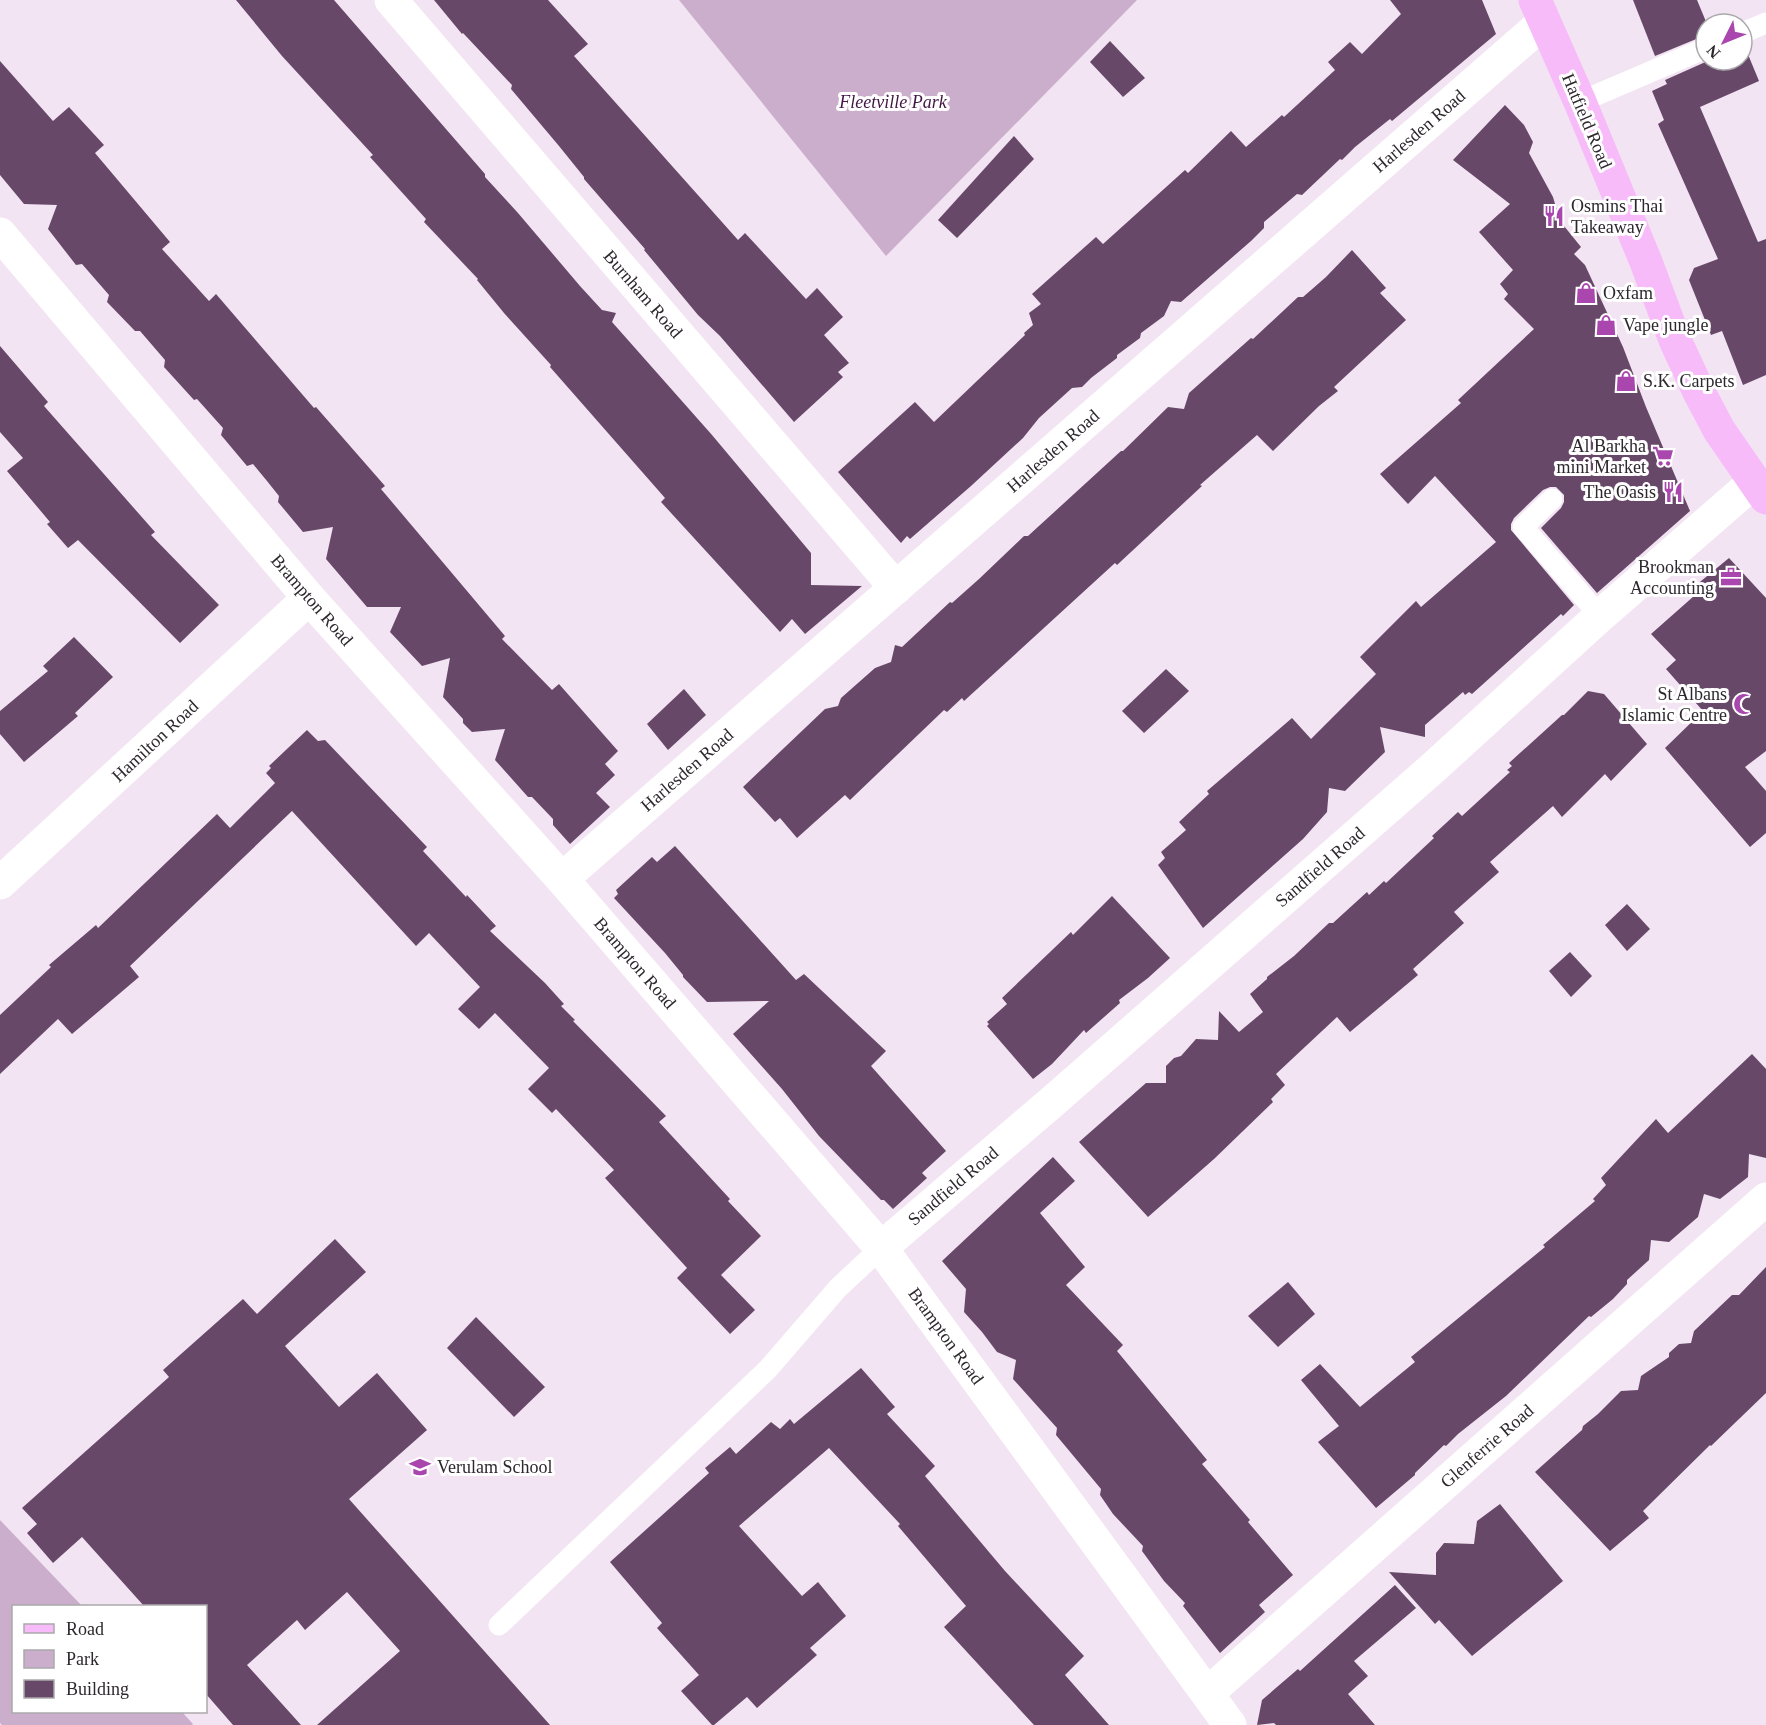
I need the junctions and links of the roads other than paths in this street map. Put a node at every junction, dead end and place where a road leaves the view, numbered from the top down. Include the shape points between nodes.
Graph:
1 (391, 0) edge
2 (1539, 11) edge
3 (1694, 53) edge
4 (1580, 102) junction
5 (0, 234) edge
6 (1760, 490) edge
7 (1552, 499) dead end
8 (896, 588) junction
9 (309, 598) junction
10 (1600, 616) junction
11 (562, 879) junction
12 (0, 883) edge
13 (1766, 1199) edge
14 (881, 1248) junction
15 (499, 1625) dead end
16 (1208, 1693) junction
17 (1230, 1725) edge

1 - 8 street, Burnham Road
2 - 4 main road, Hatfield Road
2 - 8 street, Harlesden Road
3 - 4 lane
4 - 6 main road, Hatfield Road via 1699,392 1719,430
5 - 9 street, Brampton Road
6 - 10 street, Sandfield Road
7 - 10 lane via 1523,526
8 - 11 street, Harlesden Road
9 - 11 street, Brampton Road
9 - 12 street, Hamilton Road
10 - 14 street, Sandfield Road via 1389,806
11 - 14 street, Brampton Road
13 - 16 street, Glenferrie Road
14 - 15 lane via 838,1288 768,1369
14 - 16 street, Brampton Road
16 - 17 street, Brampton Road

